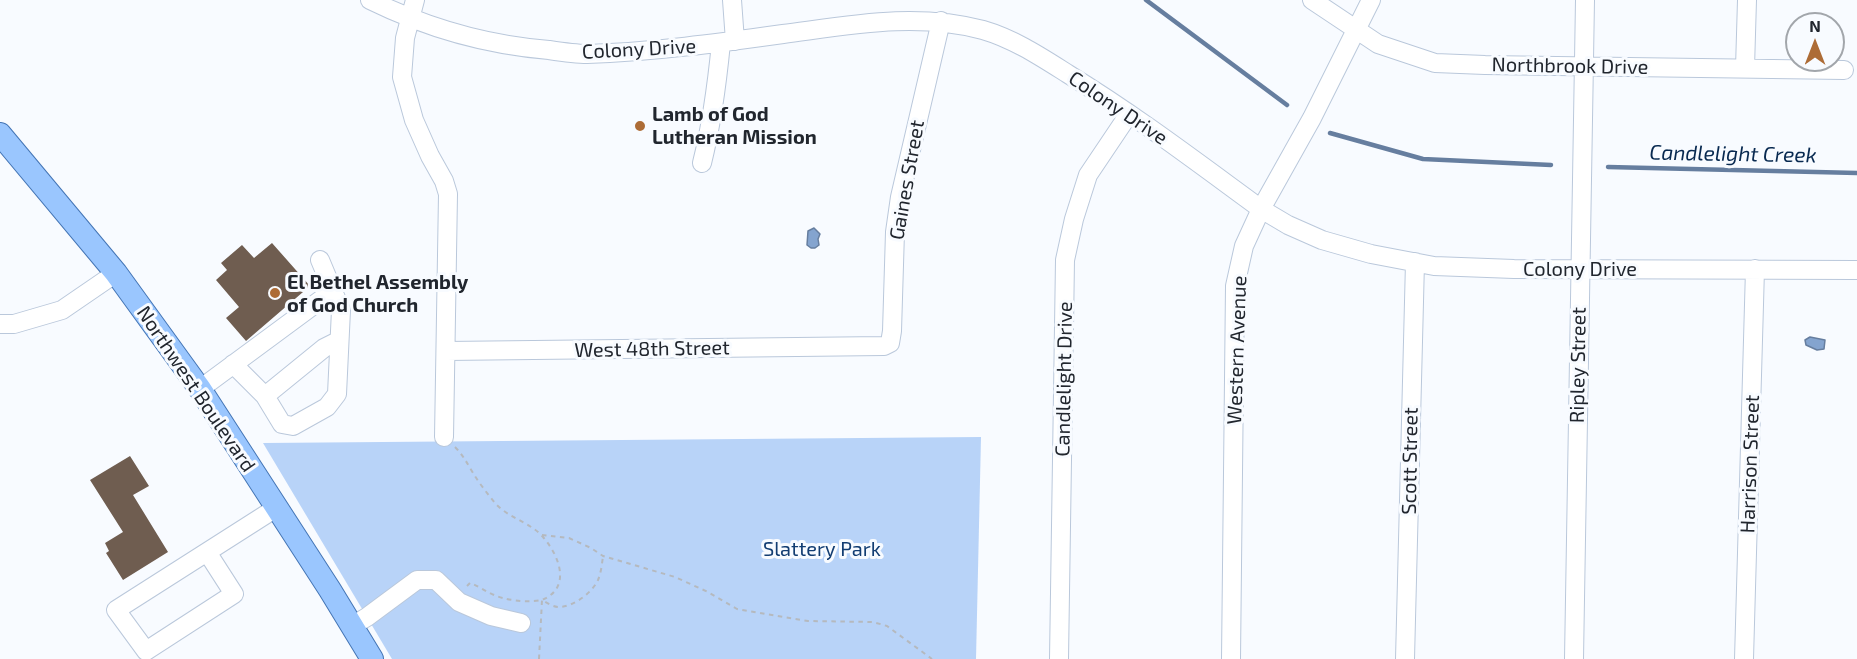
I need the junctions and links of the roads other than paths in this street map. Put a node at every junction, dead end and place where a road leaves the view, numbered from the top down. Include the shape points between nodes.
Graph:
1 (370, 0) edge
2 (415, 0) edge
3 (732, 0) edge
4 (1312, 0) edge
5 (1371, 0) edge
6 (1585, 0) edge
7 (1746, 0) edge
8 (410, 18) junction
9 (941, 21) junction
10 (1356, 30) junction
11 (728, 42) junction
12 (1583, 66) junction
13 (1745, 68) junction
14 (1785, 69) edge
15 (1129, 114) junction
16 (0, 134) edge
17 (702, 163) dead end
18 (1261, 209) junction
19 (320, 261) dead end
20 (1415, 262) junction
21 (1580, 269) junction
22 (1755, 269) junction
23 (1857, 270) edge
24 (116, 273) junction
25 (334, 290) junction
26 (0, 324) edge
27 (338, 341) junction
28 (858, 346) joint
29 (446, 351) junction
30 (233, 364) junction
31 (200, 389) junction
32 (265, 396) junction
33 (444, 436) road end
34 (276, 508) junction
35 (207, 552) junction
36 (521, 623) dead end
37 (352, 626) junction
38 (372, 659) edge
39 (1059, 659) edge
40 (1231, 659) edge
41 (1406, 659) edge
42 (1574, 659) edge
43 (1744, 659) edge

1 - 8 street, Colony Drive
2 - 8 street
3 - 11 street
4 - 10 street, Northbrook Drive
5 - 10 street, Western Avenue
6 - 12 street, Ripley Street
7 - 13 street
8 - 11 street, Colony Drive via 511,47 585,54
8 - 29 street via 402,77 414,120 448,194
9 - 11 street, Colony Drive via 904,20
9 - 15 street, Colony Drive via 985,30 1024,46
9 - 28 street, Gaines Street via 900,197 890,344
10 - 12 street, Northbrook Drive via 1378,44 1435,63
10 - 18 street, Western Avenue
11 - 17 street
12 - 13 street, Northbrook Drive
12 - 21 street, Ripley Street
13 - 14 street, Northbrook Drive
15 - 18 street, Colony Drive
15 - 39 street, Candlelight Drive via 1088,175 1065,260
16 - 24 main road, Northwest Boulevard
18 - 20 street, Colony Drive via 1322,240
18 - 40 street, Western Avenue via 1244,246 1235,286
19 - 25 street
20 - 21 street, Colony Drive via 1434,266
20 - 41 street, Scott Street
21 - 22 street, Colony Drive
21 - 42 street, Ripley Street
22 - 23 street, Colony Drive
22 - 43 street, Harrison Street
24 - 26 street via 62,310 14,324
24 - 31 main road, Northwest Boulevard
25 - 27 street via 340,310
25 - 30 street
27 - 32 street
27 - 32 street via 337,394 327,407 293,426 282,424
28 - 29 street, West 48th Street
29 - 33 street
30 - 31 street
30 - 32 street
31 - 34 main road, Northwest Boulevard
34 - 35 street
34 - 37 main road, Northwest Boulevard
35 - 35 street via 116,609 146,651 234,594
36 - 37 street via 459,602 436,580 417,580
37 - 38 main road, Northwest Boulevard

